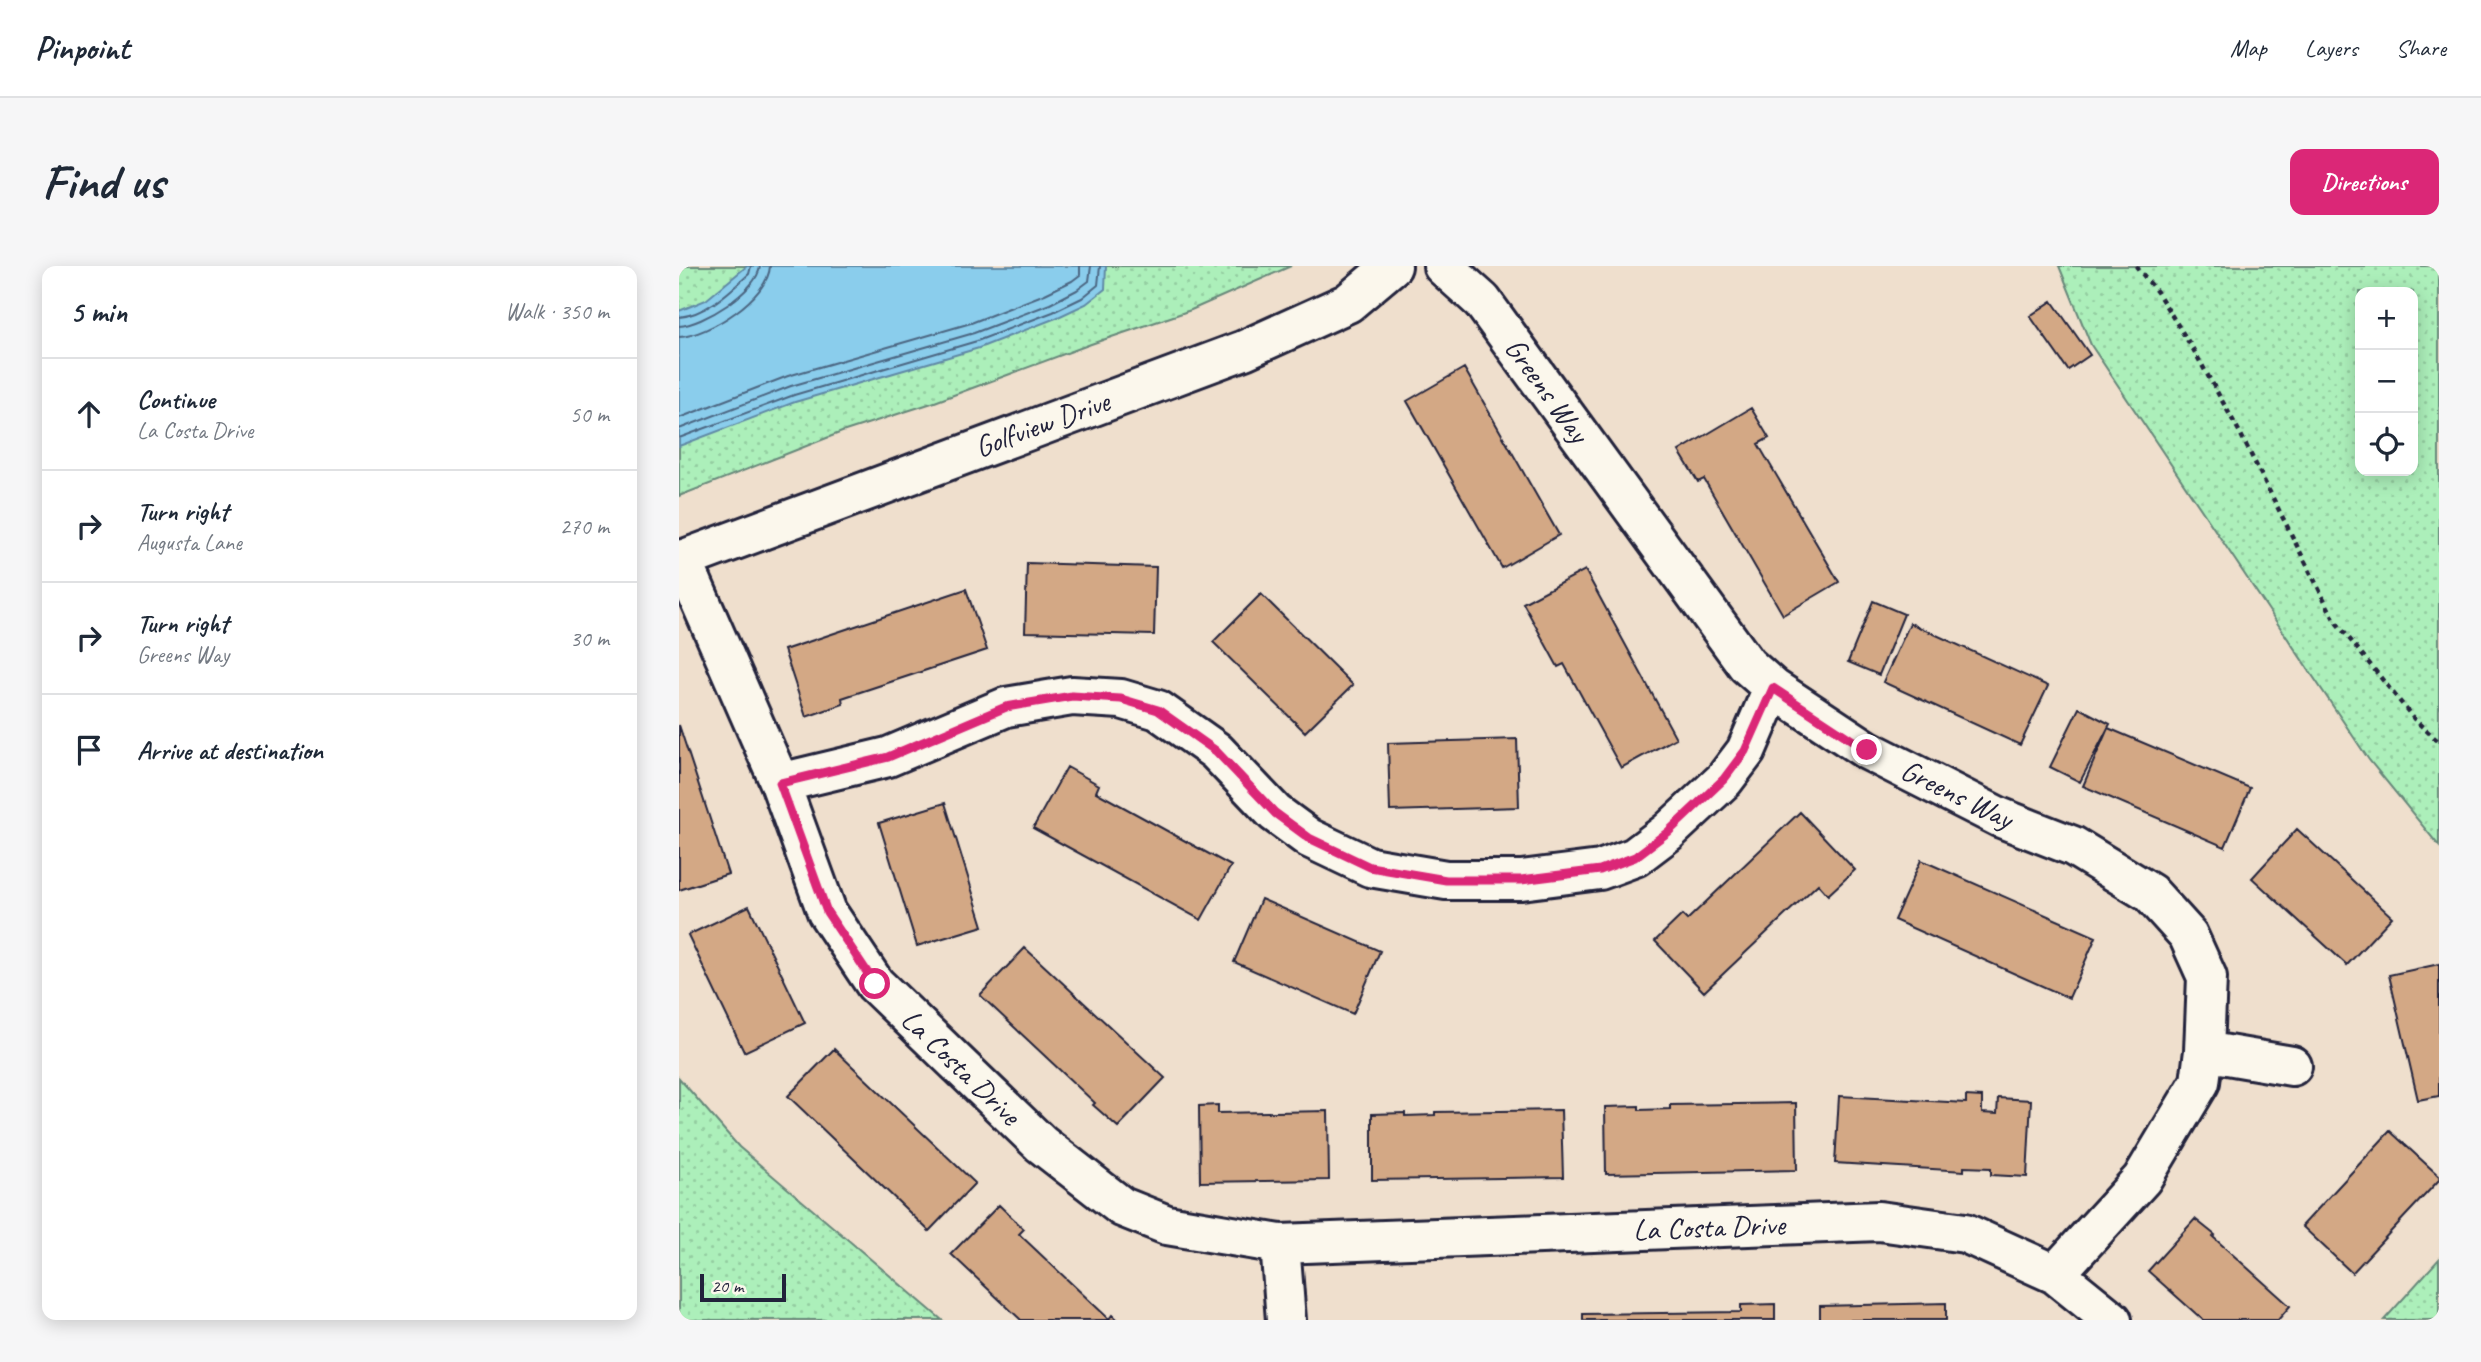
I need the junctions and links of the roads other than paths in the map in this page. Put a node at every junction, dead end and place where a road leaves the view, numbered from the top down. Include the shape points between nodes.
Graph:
1 (1392, 266) edge
2 (1443, 266) edge
3 (680, 560) edge
4 (1773, 688) junction
5 (780, 783) junction
6 (2204, 1051) junction
7 (2293, 1066) dead end
8 (1280, 1244) junction
9 (2055, 1274) junction
10 (1286, 1320) edge
11 (2112, 1320) edge

1 - 3 street, Golfview Drive via 1348,303 1244,350
2 - 4 street, Greens Way via 1482,301 1747,666
3 - 5 street, La Costa Drive
4 - 5 street via 1745,751 1724,779 1668,832 1635,857 1600,870 1521,880 1446,880 1370,867 1309,838 1275,813 1216,751 1158,710 1121,699 1072,696 1006,707 888,757
4 - 6 street, Greens Way via 1867,750 1999,817 2073,846 2150,893 2188,935 2207,977
5 - 8 street, La Costa Drive via 827,912 875,984 1041,1144 1122,1207 1167,1225
6 - 7 street
6 - 9 street, Greens Way via 2200,1082 2142,1179
8 - 9 street, La Costa Drive via 1879,1221 1965,1233
8 - 10 street
9 - 11 street, La Costa Drive

